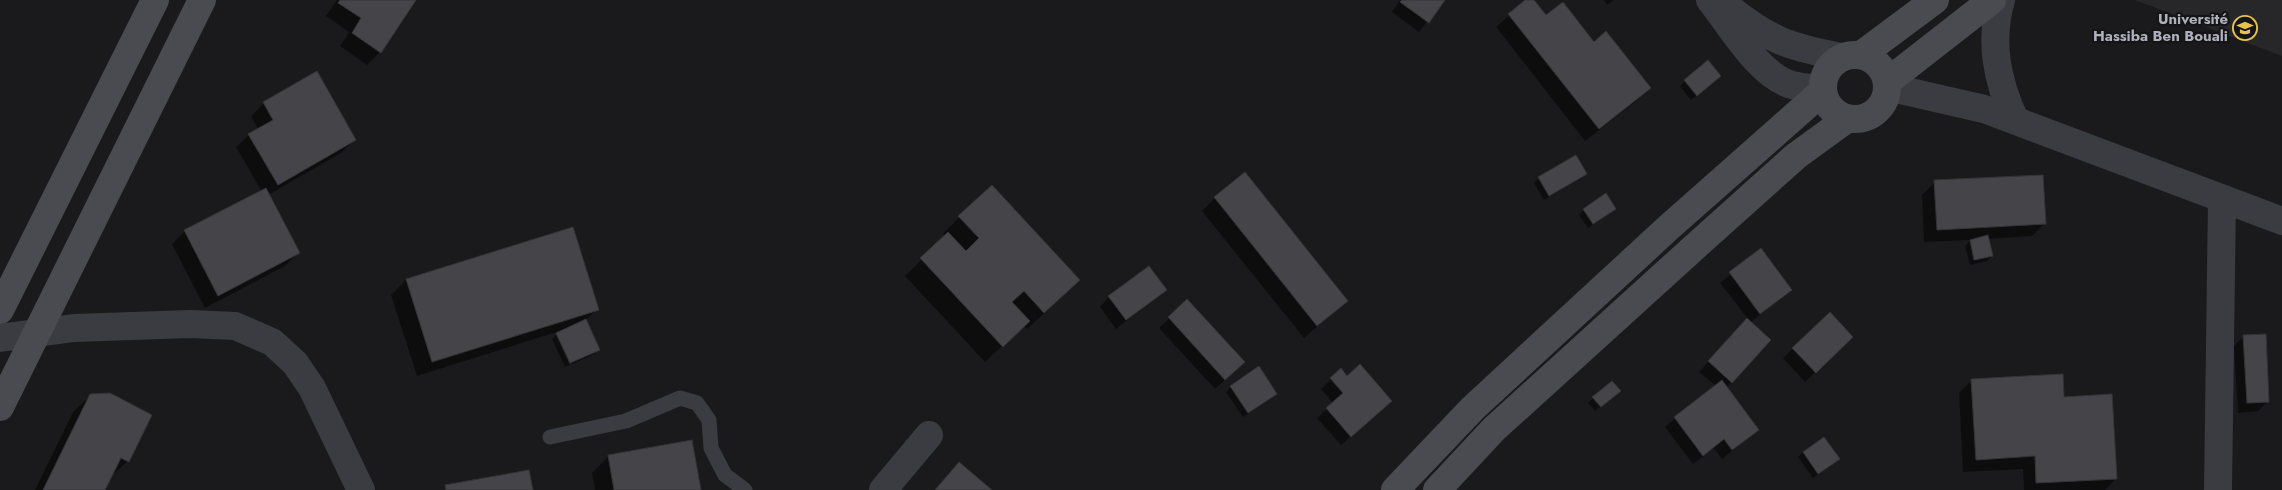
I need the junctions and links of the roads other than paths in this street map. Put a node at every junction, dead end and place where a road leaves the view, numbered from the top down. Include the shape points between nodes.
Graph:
1 (155, 0) edge
2 (202, 0) edge
3 (1710, 0) edge
4 (1719, 0) edge
5 (1935, 0) edge
6 (1992, 0) edge
7 (2001, 0) edge
8 (1852, 56) junction
9 (1888, 84) junction
10 (1823, 90) junction
11 (1848, 119) junction
12 (2015, 120) junction
13 (2222, 200) junction
14 (2282, 221) edge
15 (0, 310) edge
16 (36, 334) junction
17 (0, 338) edge
18 (0, 407) edge
19 (1473, 408) junction
20 (1494, 429) junction
21 (930, 435) dead end
22 (550, 437) dead end
23 (362, 490) edge
24 (745, 490) edge
25 (883, 490) edge
26 (1395, 490) edge
27 (1437, 490) edge
28 (2218, 490) edge

1 - 15 main road
2 - 16 main road
3 - 10 street via 1771,74 1790,85
4 - 8 street via 1757,30 1779,42 1804,50
5 - 8 main road
6 - 9 main road
7 - 12 street via 1995,34 1996,56 1999,79
8 - 9 main road via 1879,64
8 - 10 main road via 1827,70
9 - 11 main road via 1886,99 1880,109 1859,120
9 - 12 street
10 - 11 main road via 1831,109
10 - 19 main road
11 - 20 main road via 1796,156
12 - 13 street
13 - 14 street
13 - 28 street
16 - 17 street
16 - 18 main road
16 - 23 street via 74,328 190,324 234,326 272,342 295,363 312,388
19 - 20 main road
19 - 26 main road
20 - 27 main road
21 - 25 street
22 - 24 lane via 626,421 680,398 697,403 709,420 711,448 724,475

